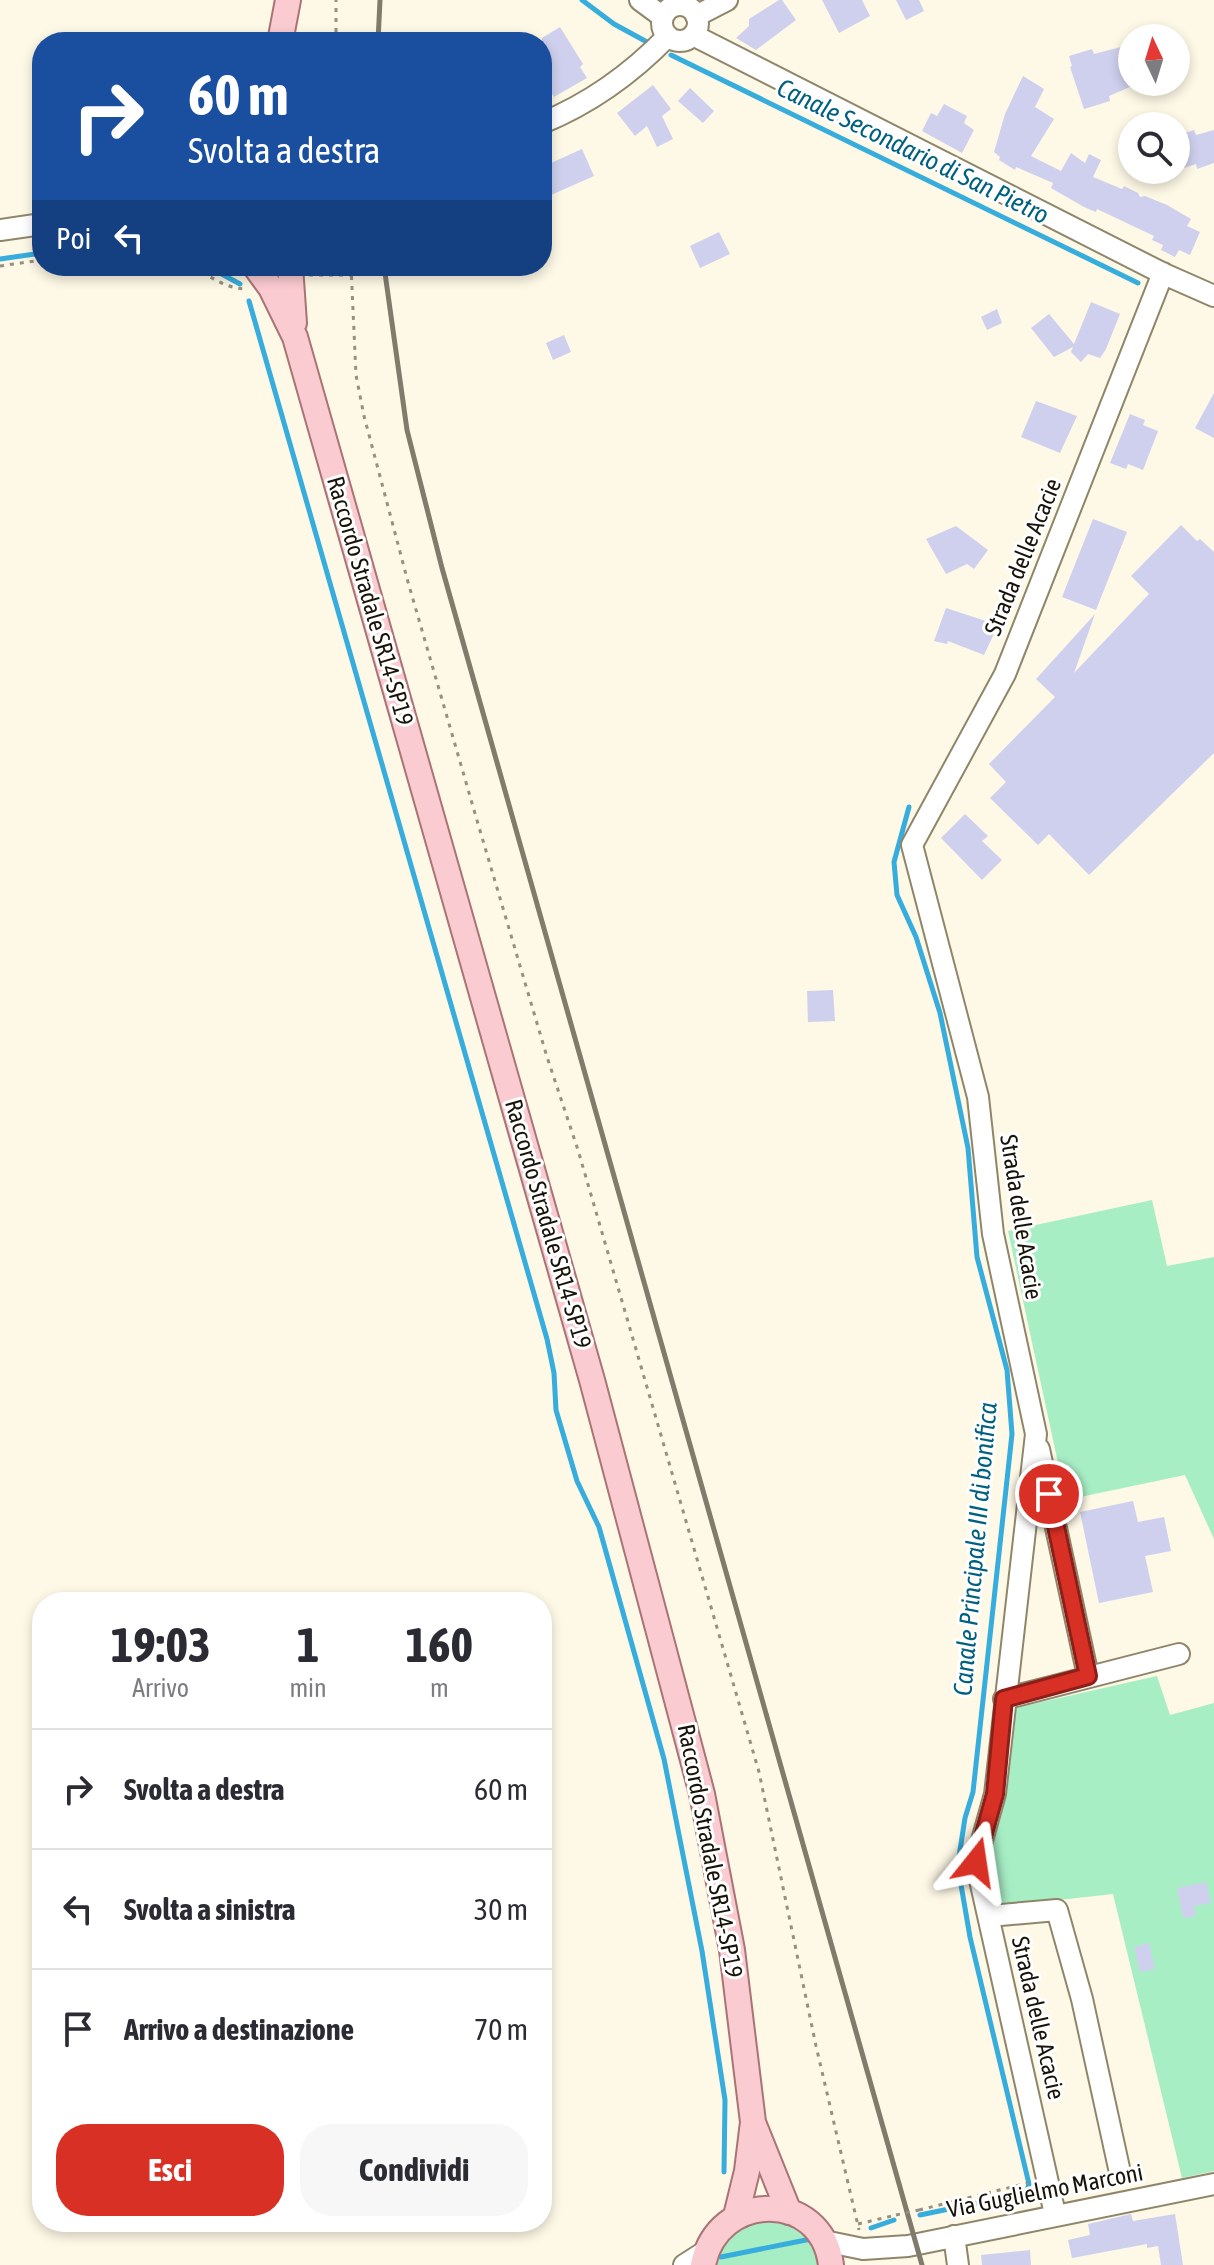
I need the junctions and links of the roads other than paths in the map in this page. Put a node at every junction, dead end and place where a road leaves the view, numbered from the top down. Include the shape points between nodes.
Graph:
1 (288, 0) edge
2 (640, 0) edge
3 (727, 0) edge
4 (695, 26) junction
5 (666, 27) junction
6 (282, 32) edge
7 (552, 118) edge
8 (32, 225) edge
9 (0, 230) edge
10 (1163, 273) junction
11 (295, 276) edge
12 (253, 278) edge
13 (1214, 296) edge
14 (295, 337) junction
15 (1036, 1434) junction
16 (1179, 1654) dead end
17 (1088, 1676) junction
18 (1004, 1699) junction
19 (989, 1916) junction
20 (753, 2122) junction
21 (1119, 2168) dead end
22 (1214, 2184) edge
23 (789, 2212) junction
24 (1055, 2214) junction
25 (736, 2216) junction
26 (954, 2236) junction
27 (824, 2241) junction
28 (886, 2249) junction
29 (704, 2258) edge
30 (684, 2265) edge
31 (831, 2265) edge
32 (859, 2265) edge
33 (958, 2265) edge

1 - 6 main road
2 - 5 street
3 - 4 street
4 - 5 street via 681,41
4 - 5 street via 686,6 679,5 673,7
4 - 10 street
5 - 7 street via 649,55 605,89
8 - 9 street
10 - 13 street
10 - 15 street, Strada delle Acacie via 1005,674 912,845 978,1097 993,1234
11 - 14 main road, Raccordo Stradale SR14-SP19
12 - 14 main road, Raccordo Stradale SR14-SP19 via 271,288
14 - 20 main road, Raccordo Stradale SR14-SP19 via 672,1674 722,1888
15 - 17 street
15 - 18 street, Strada delle Acacie
16 - 17 street
17 - 18 street
18 - 19 street, Strada delle Acacie via 995,1794 976,1862
19 - 21 street via 1057,1910
19 - 24 street, Strada delle Acacie
20 - 23 main road, Raccordo Stradale SR14-SP19
20 - 25 main road, Raccordo Stradale SR14-SP19
22 - 24 street, Via Guglielmo Marconi
23 - 25 main road via 771,2208
23 - 27 main road, Raccordo Stradale SR14-SP19
24 - 26 street, Via Guglielmo Marconi
25 - 29 main road, Raccordo Stradale SR14-SP19 via 723,2225
26 - 28 street, Via Guglielmo Marconi
26 - 33 street
27 - 28 street, Via Guglielmo Marconi
27 - 31 main road
28 - 32 street, Via Guglielmo Marconi
29 - 30 street

